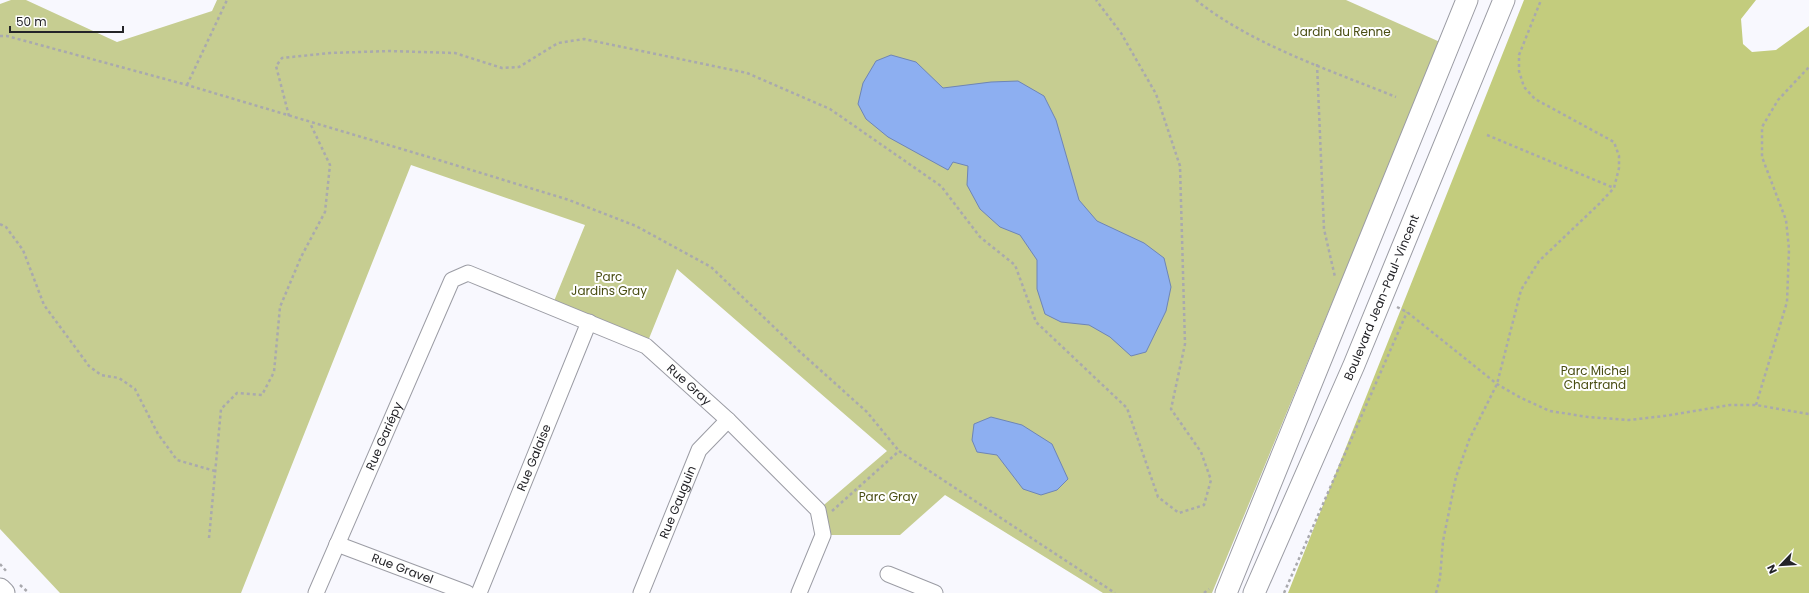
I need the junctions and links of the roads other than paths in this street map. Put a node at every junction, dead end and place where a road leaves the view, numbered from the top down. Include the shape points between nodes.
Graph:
1 (1467, 0) edge
2 (1504, 0) edge
3 (452, 280) joint
4 (589, 322) junction
5 (728, 420) junction
6 (337, 544) junction
7 (888, 574) dead end
8 (0, 589) edge
9 (1220, 589) edge
10 (4, 593) edge
11 (316, 593) edge
12 (467, 593) edge
13 (479, 593) edge
14 (641, 593) edge
15 (799, 593) edge
16 (935, 593) edge
17 (1254, 593) edge

1 - 9 street
2 - 17 street, Boulevard Jean-Paul-Vincent via 1354,365
3 - 4 street, Rue Gray via 468,273
3 - 6 street, Rue Gariépy
4 - 5 street, Rue Gray via 646,346
4 - 13 street, Rue Galaise
5 - 14 street, Rue Gauguin via 699,450
5 - 15 street, Rue Gray via 818,510 823,535
6 - 11 street, Rue Gariépy
6 - 12 street, Rue Gravel
7 - 16 street
8 - 10 street

